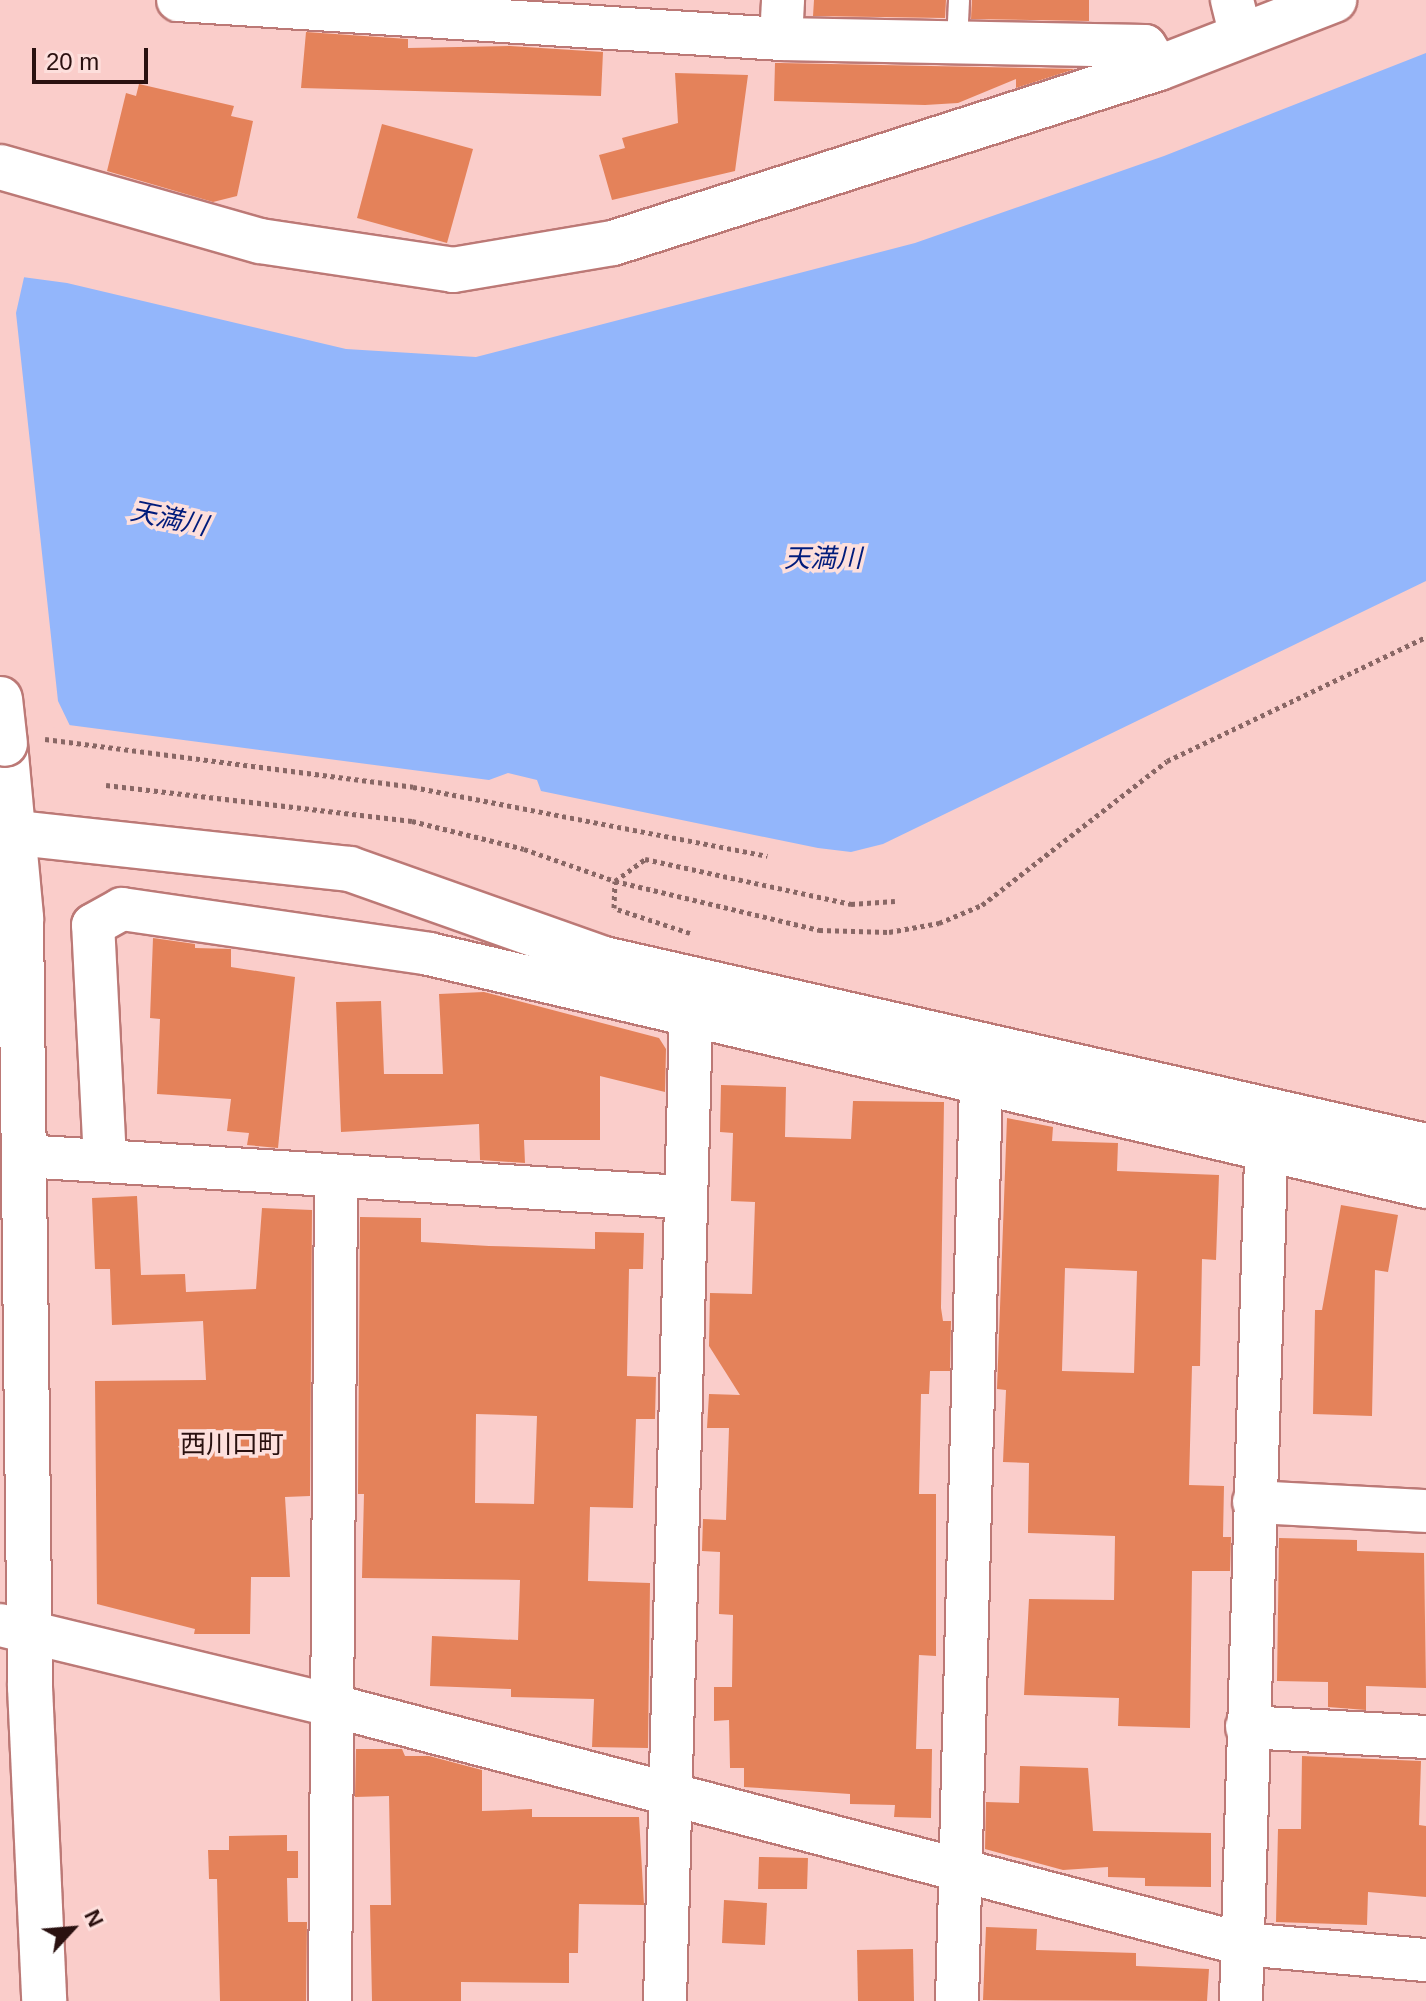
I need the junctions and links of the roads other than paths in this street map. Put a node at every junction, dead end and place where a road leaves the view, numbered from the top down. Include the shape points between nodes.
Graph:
1 (178, 0) edge
2 (959, 0) edge
3 (1334, 0) edge
4 (557, 13) edge
5 (1237, 17) edge
6 (782, 19) edge
7 (957, 43) junction
8 (1159, 68) junction
9 (0, 167) edge
10 (0, 699) edge
11 (7, 832) edge
12 (691, 1012) junction
13 (981, 1086) junction
14 (1267, 1132) junction
15 (1426, 1146) edge
16 (12, 1155) edge
17 (105, 1160) junction
18 (336, 1176) junction
19 (1426, 1187) edge
20 (682, 1197) junction
21 (1254, 1502) junction
22 (1426, 1511) edge
23 (15, 1628) edge
24 (330, 1705) junction
25 (1247, 1727) junction
26 (1426, 1737) edge
27 (669, 1793) junction
28 (959, 1874) junction
29 (1242, 1944) junction
30 (1426, 1960) edge
31 (44, 2001) edge
32 (330, 2001) edge
33 (665, 2001) edge
34 (957, 2001) edge
35 (1241, 2001) edge

1 - 4 street
2 - 7 lane
3 - 5 street
4 - 6 street
5 - 8 street
6 - 7 street
7 - 8 street via 1145,46
8 - 9 street via 613,243 453,270 260,241
10 - 11 street, bridge via 17,740
11 - 14 street via 350,869 604,959
11 - 16 street via 21,918
12 - 13 street
12 - 17 street via 429,954 122,909 93,925
12 - 20 street
13 - 14 street
13 - 28 street
14 - 15 street
14 - 19 street
14 - 21 street
16 - 17 street
16 - 23 street
17 - 18 street
18 - 20 street
18 - 24 street
20 - 27 street
21 - 22 street
21 - 25 street
23 - 24 street
23 - 31 street
24 - 27 street
24 - 32 street
25 - 26 street
25 - 29 street
27 - 28 street
27 - 33 street
28 - 29 street
28 - 34 street
29 - 30 street
29 - 35 street

